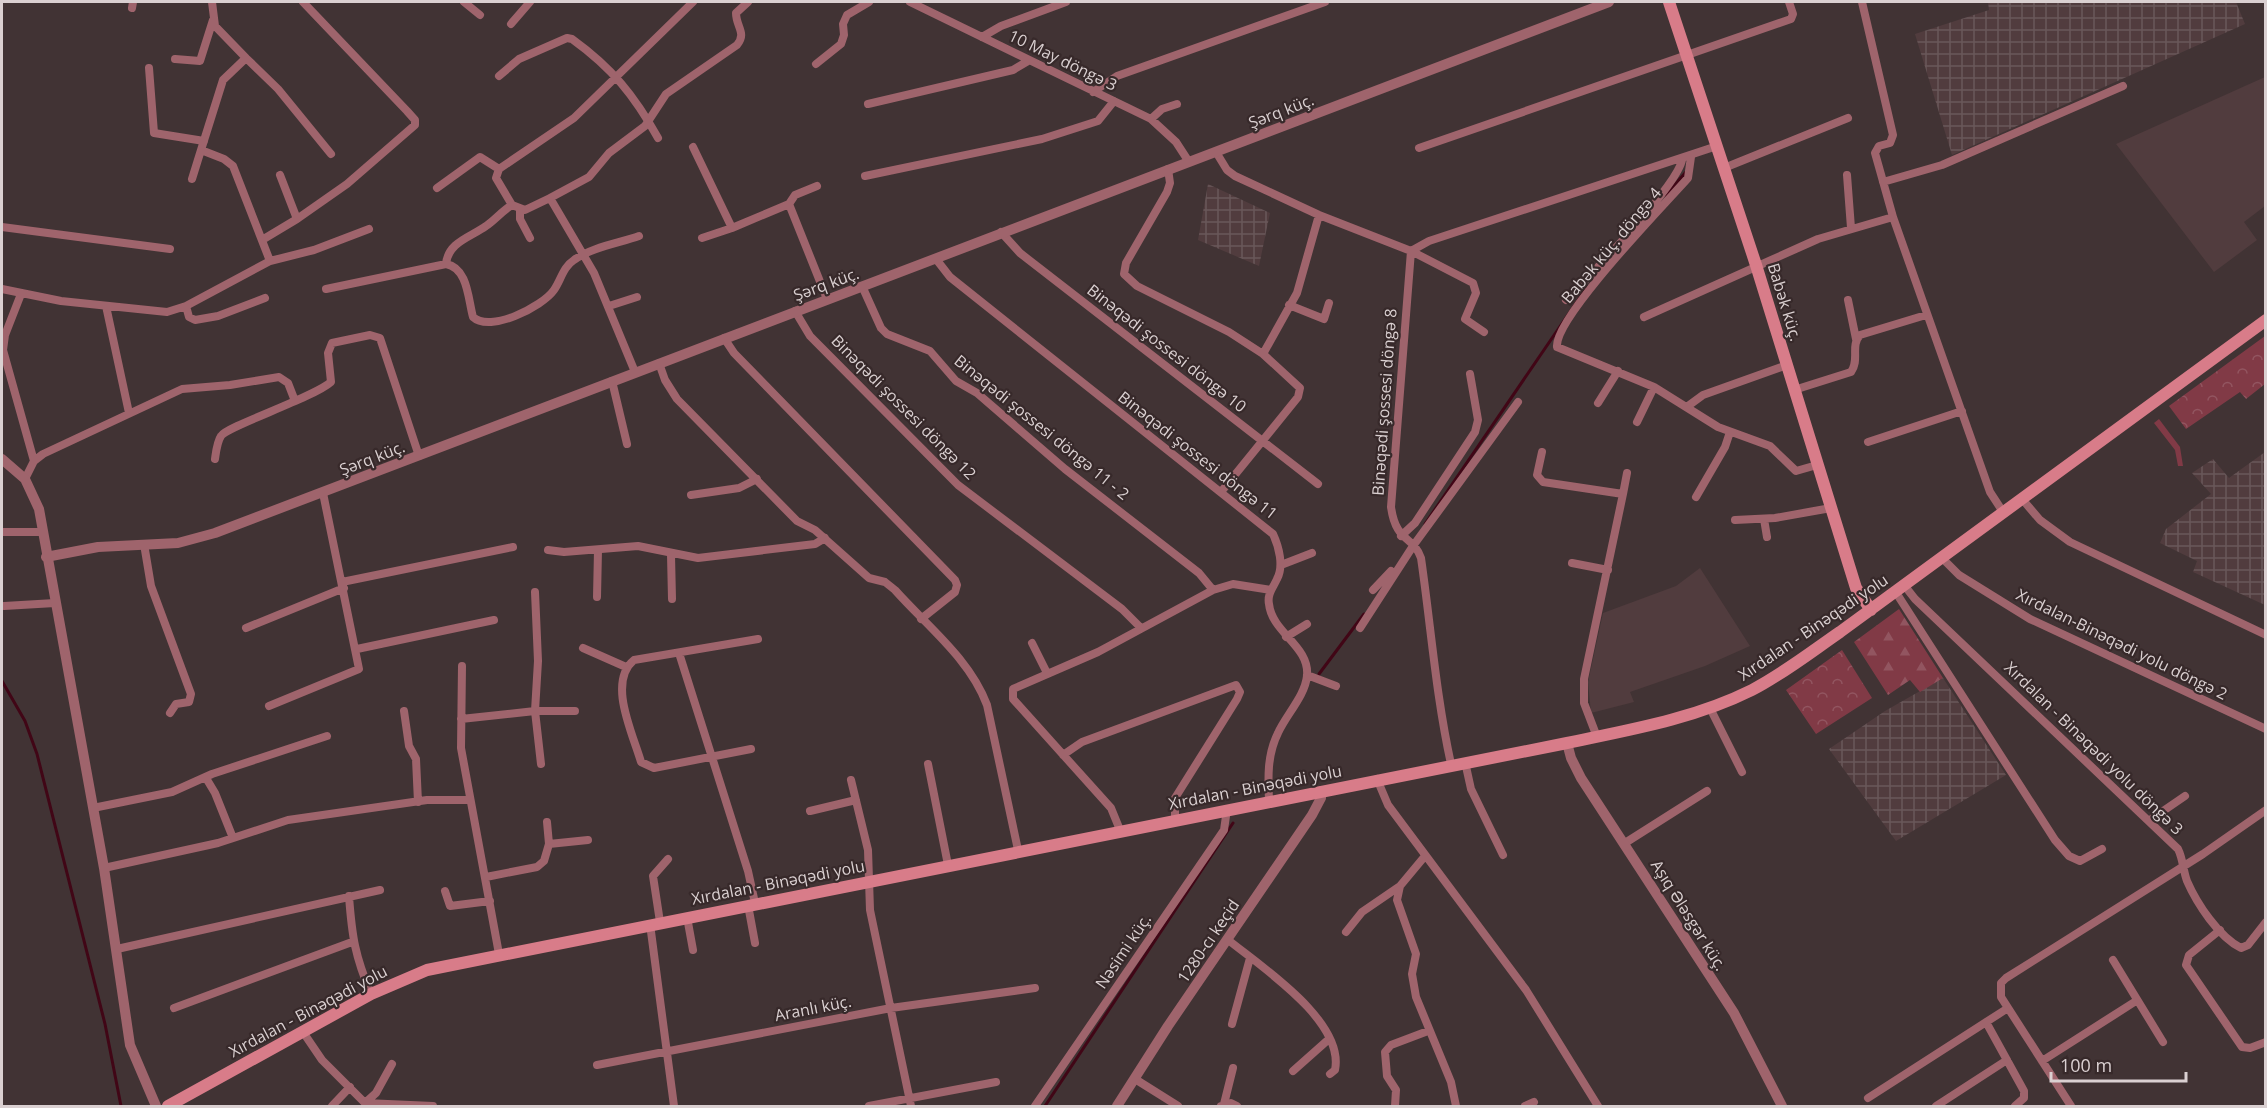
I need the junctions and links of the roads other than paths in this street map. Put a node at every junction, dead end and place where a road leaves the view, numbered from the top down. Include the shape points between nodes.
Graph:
1 (212, 2) edge
2 (303, 2) edge
3 (464, 2) edge
4 (530, 2) edge
5 (693, 2) edge
6 (748, 2) edge
7 (869, 2) edge
8 (910, 2) edge
9 (1066, 2) edge
10 (1325, 2) edge
11 (1609, 2) edge
12 (1668, 2) edge
13 (1789, 2) edge
14 (1862, 2) edge
15 (480, 15) dead end
16 (213, 20) junction
17 (511, 24) dead end
18 (982, 37) junction
19 (1687, 55) junction
20 (175, 58) dead end
21 (246, 58) junction
22 (1028, 62) junction
23 (816, 64) dead end
24 (149, 68) dead end
25 (499, 76) dead end
26 (617, 76) junction
27 (2123, 86) dead end
28 (1093, 92) junction
29 (1114, 101) junction
30 (868, 104) dead end
31 (1177, 104) dead end
32 (1848, 117) dead end
33 (1151, 119) junction
34 (648, 120) junction
35 (658, 138) dead end
36 (204, 141) junction
37 (1717, 146) junction
38 (693, 147) dead end
39 (1419, 148) dead end
40 (201, 150) junction
41 (1216, 152) junction
42 (331, 154) dead end
43 (1687, 158) junction
44 (1189, 162) junction
45 (1724, 168) junction
46 (1168, 169) junction
47 (499, 170) junction
48 (280, 175) dead end
49 (1847, 175) dead end
50 (865, 176) dead end
51 (192, 178) dead end
52 (1883, 182) junction
53 (818, 186) dead end
54 (437, 188) dead end
55 (550, 198) junction
56 (789, 204) junction
57 (512, 205) junction
58 (520, 210) junction
59 (1320, 215) junction
60 (1893, 217) junction
61 (297, 219) junction
62 (2, 228) edge
63 (732, 228) junction
64 (1851, 228) junction
65 (369, 229) dead end
66 (1001, 232) junction
67 (639, 236) dead end
68 (530, 238) dead end
69 (702, 238) dead end
70 (262, 240) junction
71 (170, 249) dead end
72 (1411, 251) junction
73 (583, 255) junction
74 (936, 259) junction
75 (270, 261) junction
76 (446, 264) junction
77 (1756, 265) junction
78 (862, 286) junction
79 (2, 289) edge
80 (326, 289) dead end
81 (21, 294) junction
82 (637, 297) dead end
83 (265, 298) dead end
84 (826, 299) junction
85 (1566, 300) dead end
86 (1848, 300) dead end
87 (1329, 303) dead end
88 (1289, 305) junction
89 (106, 306) junction
90 (186, 306) junction
91 (609, 306) junction
92 (795, 311) junction
93 (1926, 315) junction
94 (1644, 318) dead end
95 (2265, 320) edge
96 (1484, 332) dead end
97 (724, 338) junction
98 (1856, 339) junction
99 (1263, 354) junction
100 (659, 363) junction
101 (1787, 365) junction
102 (4, 366) edge
103 (1618, 371) junction
104 (634, 372) junction
105 (1470, 375) dead end
106 (612, 381) junction
107 (1654, 387) junction
108 (1794, 390) junction
109 (295, 401) junction
110 (1518, 402) dead end
111 (1598, 403) dead end
112 (1688, 406) junction
113 (1962, 411) junction
114 (129, 413) junction
115 (1637, 422) dead end
116 (1730, 432) junction
117 (1262, 440) junction
118 (1868, 442) dead end
119 (627, 444) dead end
120 (1542, 452) dead end
121 (419, 456) junction
122 (2, 459) edge
123 (215, 459) dead end
124 (34, 461) junction
125 (1818, 465) junction
126 (1627, 473) dead end
127 (25, 479) junction
128 (756, 479) junction
129 (1318, 484) dead end
130 (1221, 492) junction
131 (323, 493) junction
132 (1623, 494) junction
133 (691, 495) dead end
134 (1696, 497) dead end
135 (2022, 499) junction
136 (1831, 508) junction
137 (2003, 512) junction
138 (1764, 519) junction
139 (1735, 520) dead end
140 (2, 532) edge
141 (42, 532) junction
142 (1401, 537) junction
143 (1767, 537) dead end
144 (825, 538) junction
145 (144, 544) junction
146 (1411, 544) junction
147 (513, 547) dead end
148 (548, 550) dead end
149 (598, 550) junction
150 (1312, 553) dead end
151 (671, 555) junction
152 (46, 557) junction
153 (1941, 557) junction
154 (1572, 563) dead end
155 (1281, 565) junction
156 (1608, 570) junction
157 (343, 585) junction
158 (1900, 588) junction
159 (1213, 590) junction
160 (1270, 590) junction
161 (1373, 590) dead end
162 (535, 592) dead end
163 (597, 597) dead end
164 (672, 599) dead end
165 (55, 603) junction
166 (4, 606) dead end
167 (1871, 610) junction
168 (921, 619) junction
169 (494, 620) dead end
170 (1307, 624) dead end
171 (246, 628) dead end
172 (1141, 628) junction
173 (1359, 628) dead end
174 (2265, 636) edge
175 (1286, 637) junction
176 (758, 639) dead end
177 (1032, 644) dead end
178 (583, 648) dead end
179 (357, 649) junction
180 (679, 653) junction
181 (462, 666) dead end
182 (626, 667) junction
183 (1047, 673) junction
184 (1307, 675) junction
185 (1336, 686) dead end
186 (269, 706) dead end
187 (1710, 708) junction
188 (404, 711) dead end
189 (535, 711) junction
190 (575, 711) dead end
191 (170, 713) dead end
192 (461, 719) junction
193 (2265, 729) edge
194 (327, 736) dead end
195 (1596, 737) junction
196 (1567, 743) junction
197 (751, 749) dead end
198 (1063, 754) junction
199 (712, 756) junction
200 (1465, 762) junction
201 (541, 764) dead end
202 (928, 764) dead end
203 (1451, 764) junction
204 (1742, 772) dead end
205 (206, 778) junction
206 (1377, 779) junction
207 (851, 780) dead end
208 (1321, 791) junction
209 (1707, 791) dead end
210 (2185, 796) dead end
211 (470, 800) junction
212 (856, 800) junction
213 (1269, 801) junction
214 (418, 802) junction
215 (93, 808) junction
216 (1227, 809) junction
217 (2265, 810) edge
218 (810, 811) dead end
219 (1175, 819) junction
220 (2150, 820) junction
221 (546, 822) dead end
222 (1120, 830) junction
223 (233, 838) junction
224 (588, 840) dead end
225 (1625, 843) junction
226 (549, 844) junction
227 (2102, 849) dead end
228 (1018, 850) junction
229 (1503, 855) dead end
230 (1425, 856) junction
231 (668, 859) dead end
232 (2184, 864) junction
233 (948, 865) junction
234 (104, 868) junction
235 (486, 877) junction
236 (870, 880) junction
237 (1400, 886) junction
238 (380, 890) dead end
239 (445, 891) dead end
240 (349, 896) junction
241 (490, 901) junction
242 (751, 904) junction
243 (687, 917) junction
244 (2265, 922) edge
245 (655, 923) junction
246 (2220, 930) junction
247 (1346, 933) dead end
248 (1227, 939) junction
249 (352, 942) junction
250 (755, 943) dead end
251 (117, 949) junction
252 (693, 950) dead end
253 (499, 954) junction
254 (1250, 958) junction
255 (2113, 960) dead end
256 (1035, 988) dead end
257 (371, 994) junction
258 (2136, 1001) junction
259 (174, 1008) dead end
260 (891, 1008) junction
261 (2008, 1008) junction
262 (1986, 1022) junction
263 (1232, 1024) dead end
264 (1428, 1030) junction
265 (303, 1032) junction
266 (1329, 1039) junction
267 (2163, 1042) dead end
268 (2265, 1042) edge
269 (668, 1053) junction
270 (2007, 1060) junction
271 (2042, 1061) junction
272 (392, 1064) dead end
273 (597, 1065) dead end
274 (1233, 1068) dead end
275 (1293, 1071) dead end
276 (1330, 1074) dead end
277 (1135, 1079) junction
278 (996, 1082) dead end
279 (350, 1087) junction
280 (1868, 1098) dead end
281 (1534, 1102) dead end
282 (911, 1103) edge
283 (367, 1105) edge
284 (1223, 1105) edge
285 (156, 1107) edge
286 (168, 1107) edge
287 (332, 1107) edge
288 (433, 1107) edge
289 (674, 1107) edge
290 (868, 1107) edge
291 (1035, 1107) edge
292 (1117, 1107) edge
293 (1178, 1107) edge
294 (1237, 1107) edge
295 (1395, 1107) edge
296 (1456, 1107) edge
297 (1525, 1107) edge
298 (1598, 1107) edge
299 (1782, 1107) edge
300 (1936, 1107) edge
301 (2015, 1107) edge
302 (2071, 1107) edge

1 - 16 street
2 - 61 street via 407,111 415,125 347,184
3 - 15 street
4 - 17 street
5 - 26 street
6 - 34 street via 736,13 742,31 737,45 666,94
7 - 23 street via 847,15 841,44
8 - 18 street, 10 May döngə 3
9 - 18 street
10 - 28 street via 1117,76
11 - 41 street, Şərq küç.
12 - 19 main road, Babək küç.
13 - 19 street via 1791,19
14 - 52 street via 1893,135 1875,153
16 - 20 street via 200,61
16 - 21 street
18 - 22 street, 10 May döngə 3
19 - 37 main road, Babək küç.
19 - 39 street
21 - 36 street via 223,80
21 - 42 street via 278,89
22 - 28 street, 10 May döngə 3
22 - 30 street via 1013,70
24 - 36 street via 154,133
25 - 26 street via 519,59 567,38 596,56
26 - 34 street
26 - 47 street via 574,118
27 - 52 street via 1952,161
28 - 29 street, 10 May döngə 3
29 - 33 street, 10 May döngə 3
29 - 50 street via 1098,121 1042,139
31 - 33 street via 1162,109
32 - 45 street
33 - 44 street, 10 May döngə 3 via 1176,142
34 - 35 street
34 - 55 street via 609,153 589,177
36 - 40 street
37 - 43 street
37 - 45 main road, Babək küç.
38 - 63 street
40 - 51 street
40 - 70 street via 230,162
41 - 44 street, Şərq küç.
41 - 59 street via 1227,170 1236,176
43 - 72 street via 1429,241
43 - 85 street via 1614,249
43 - 103 street, Babək küç. döngə 4 via 1688,178 1592,286 1556,341 1559,350
44 - 46 street, Şərq küç.
45 - 77 main road, Babək küç.
46 - 66 street, Şərq küç.
46 - 99 street via 1167,192 1126,263 1124,274 1137,286 1229,332
47 - 54 street via 480,158
47 - 57 street via 496,178
48 - 61 street
49 - 64 street
52 - 60 street
53 - 56 street via 795,195
55 - 58 street
55 - 73 street
56 - 63 street
56 - 84 street
57 - 58 street
57 - 76 street via 456,244
58 - 68 street via 520,219
59 - 72 street
59 - 88 street via 1303,277
60 - 64 street
60 - 93 street
61 - 70 street
62 - 71 street
63 - 69 street
64 - 77 street
65 - 75 street via 314,250
66 - 74 street, Şərq küç.
66 - 117 street, Binəqədi şossesi döngə 10 via 1020,253
67 - 73 street
70 - 75 street
72 - 96 street via 1473,283 1476,293 1465,319
72 - 142 street, Binəqədi şossesi döngə 8 via 1392,477 1393,521
73 - 76 street via 572,260 555,289 533,308 486,323 473,317 458,268
73 - 91 street
74 - 78 street, Şərq küç.
74 - 130 street, Binəqədi şossesi döngə 11 via 950,278
75 - 90 street
76 - 80 street
77 - 94 street
77 - 101 main road, Babək küç.
78 - 84 street, Şərq küç.
78 - 159 street, Binəqədi şossesi döngə 11 - 2 via 887,334 930,351 956,381 977,393 1065,469 1199,573
79 - 81 street
81 - 89 street
81 - 102 street via 4,342
82 - 91 street
83 - 90 street via 218,316 195,320 189,317
84 - 92 street, Şərq küç.
86 - 98 street
87 - 88 street via 1324,319
88 - 99 street
89 - 90 street via 167,312
89 - 114 street
91 - 104 street
92 - 97 street, Şərq küç.
92 - 172 street, Binəqədi şossesi döngə 12 via 810,336 958,485 1122,609
93 - 98 street
93 - 113 street
95 - 135 main road, Xırdalan - Binəqədi yolu
97 - 100 street, Şərq küç.
97 - 168 street via 734,353 955,580 955,592
98 - 108 street via 1856,363 1851,372
99 - 117 street via 1300,388 1298,398
100 - 104 street, Şərq küç.
100 - 128 street via 678,399
101 - 108 main road, Babək küç.
101 - 112 street via 1703,395
102 - 124 street
103 - 107 street, Babək küç. döngə 4
103 - 111 street
104 - 106 street, Şərq küç.
105 - 142 street via 1478,420 1475,432 1415,523
106 - 119 street
106 - 121 street, Şərq küç.
107 - 112 street, Babək küç. döngə 4
107 - 115 street
108 - 125 main road, Babək küç.
109 - 114 street via 288,383 279,377 182,389
109 - 121 street via 331,382 328,353 332,343 377,335
109 - 123 street via 225,432 219,439
110 - 146 street
112 - 116 street, Babək küç. döngə 4
113 - 118 street
113 - 137 street via 1990,492
114 - 124 street
116 - 125 street, Babək küç. döngə 4 via 1770,446 1796,471
116 - 134 street
117 - 129 street, Binəqədi şossesi döngə 10
117 - 130 street
120 - 132 street via 1537,475 1543,482
121 - 131 street, Şərq küç.
122 - 127 street
124 - 127 street
125 - 136 main road, Babək küç.
126 - 132 street
127 - 141 street via 36,500
128 - 133 street via 739,488
128 - 144 street via 797,521
130 - 155 street, Binəqədi şossesi döngə 11 via 1273,534
131 - 145 street, Şərq küç. via 202,537 178,543
131 - 157 street
132 - 156 street
135 - 137 main road, Xırdalan - Binəqədi yolu
135 - 174 street via 2040,520 2070,542
136 - 138 street
136 - 167 main road, Babək küç. via 1856,588
137 - 153 main road, Xırdalan - Binəqədi yolu
138 - 139 street
138 - 143 street
140 - 141 street
141 - 152 street
142 - 146 street
144 - 151 street via 815,544 699,558
144 - 168 street via 869,578 885,582 895,590
145 - 152 street, Şərq küç.
145 - 191 street via 151,586 191,694 189,702 176,704
146 - 161 street
146 - 173 street
146 - 203 street via 1421,558 1436,688
147 - 157 street
148 - 149 street
149 - 151 street via 638,546
149 - 163 street
150 - 155 street
151 - 164 street
152 - 165 street
153 - 158 main road, Xırdalan - Binəqədi yolu
153 - 193 street, Xırdalan-Binəqədi yolu döngə 2 via 1965,579 2030,619
154 - 156 street
155 - 160 street
156 - 195 street via 1583,691
157 - 171 street
157 - 179 street
158 - 167 main road, Xırdalan - Binəqədi yolu
158 - 220 street, Xırdalan - Binəqədi yolu döngə 3
158 - 227 street via 2055,840 2069,856 2080,861
159 - 160 street via 1233,584
159 - 172 street
160 - 175 street via 1269,610
162 - 189 street
165 - 166 street
165 - 215 street
167 - 187 main road, Xırdalan - Binəqədi yolu via 1771,679
168 - 228 street via 965,665 981,689
169 - 179 street
170 - 175 street
172 - 183 street via 1098,652
175 - 184 street via 1305,658
176 - 180 street
177 - 183 street
178 - 182 street
179 - 186 street via 360,665 356,671
180 - 182 street via 634,660
180 - 199 street
181 - 192 street
182 - 199 street via 620,689 641,762 654,768
183 - 198 street via 1013,689 1013,699
184 - 185 street
184 - 213 street via 1270,758
187 - 195 main road, Xırdalan - Binəqədi yolu
187 - 204 street
188 - 214 street via 409,746 416,759
189 - 190 street
189 - 192 street
189 - 201 street
192 - 211 street via 461,748
194 - 205 street
195 - 196 main road, Xırdalan - Binəqədi yolu
196 - 200 main road, Xırdalan - Binəqədi yolu
196 - 225 street, Aşıq Ələsgər küç. via 1581,778
197 - 199 street
198 - 219 street via 1082,742 1236,685 1240,692 1237,699 1175,798
198 - 222 street via 1111,808
199 - 242 street via 748,871
200 - 203 main road, Xırdalan - Binəqədi yolu
200 - 229 street via 1471,789
202 - 233 street
203 - 206 main road, Xırdalan - Binəqədi yolu
205 - 215 street via 172,792
205 - 223 street
206 - 208 main road, Xırdalan - Binəqədi yolu
206 - 230 street via 1388,805
207 - 212 street
208 - 213 main road, Xırdalan - Binəqədi yolu
208 - 248 street, 1280-cı keçid via 1315,810
209 - 225 street
210 - 220 street
211 - 214 street
211 - 235 street
212 - 218 street
212 - 236 street via 868,850
213 - 216 main road, Xırdalan - Binəqədi yolu
214 - 223 street via 288,820
215 - 234 street
216 - 219 main road, Xırdalan - Binəqədi yolu
216 - 291 street, Nəsimi küç. via 1224,830
217 - 232 street
219 - 222 main road, Xırdalan - Binəqədi yolu
220 - 232 street, Xırdalan - Binəqədi yolu döngə 3 via 2178,849
221 - 226 street
222 - 228 main road, Xırdalan - Binəqədi yolu
223 - 234 street
224 - 226 street
225 - 299 street, Aşıq Ələsgər küç. via 1734,1013
226 - 235 street via 544,861 537,867
228 - 233 main road, Xırdalan - Binəqədi yolu
230 - 237 street
230 - 298 street via 1526,990
231 - 245 street via 653,876
232 - 246 street, Xırdalan - Binəqədi yolu döngə 3 via 2189,884
232 - 261 street via 2006,978 1999,990
233 - 236 main road, Xırdalan - Binəqədi yolu
234 - 251 street
235 - 241 street
236 - 242 main road, Xırdalan - Binəqədi yolu
236 - 260 street via 870,910
237 - 247 street via 1362,912
237 - 264 street via 1397,900 1416,954 1412,974
238 - 240 street
239 - 241 street via 450,906
240 - 249 street
240 - 251 street
241 - 253 street
242 - 243 main road, Xırdalan - Binəqədi yolu
242 - 250 street
243 - 245 main road, Xırdalan - Binəqədi yolu
243 - 252 street
244 - 246 street, Xırdalan - Binəqədi yolu döngə 3 via 2248,945 2241,948
245 - 253 main road, Xırdalan - Binəqədi yolu
245 - 269 street
246 - 268 street via 2189,955 2186,965 2242,1047
248 - 254 street
248 - 277 street, 1280-cı keçid
249 - 257 street
249 - 259 street
251 - 285 street via 130,1045
253 - 257 main road, Xırdalan - Binəqədi yolu via 428,970
254 - 263 street
254 - 266 street via 1307,1006
255 - 258 street
256 - 260 street, Aranlı küç.
257 - 265 main road, Xırdalan - Binəqədi yolu
258 - 267 street
258 - 271 street
260 - 269 street, Aranlı küç.
260 - 282 street
261 - 262 street
261 - 271 street
262 - 270 street
262 - 280 street
264 - 295 street via 1391,1045 1385,1052 1387,1076 1396,1090
264 - 296 street via 1451,1082
265 - 279 street via 322,1060
265 - 286 main road, Xırdalan - Binəqədi yolu
266 - 275 street
266 - 276 street via 1336,1065
269 - 273 street, Aranlı küç.
269 - 289 street
270 - 300 street
270 - 301 street via 2024,1091 2024,1098
271 - 302 street
272 - 283 street
274 - 284 street
277 - 292 street, 1280-cı keçid
277 - 293 street
278 - 282 street
279 - 283 street
279 - 287 street
281 - 297 street
282 - 290 street
283 - 288 street
284 - 294 street

